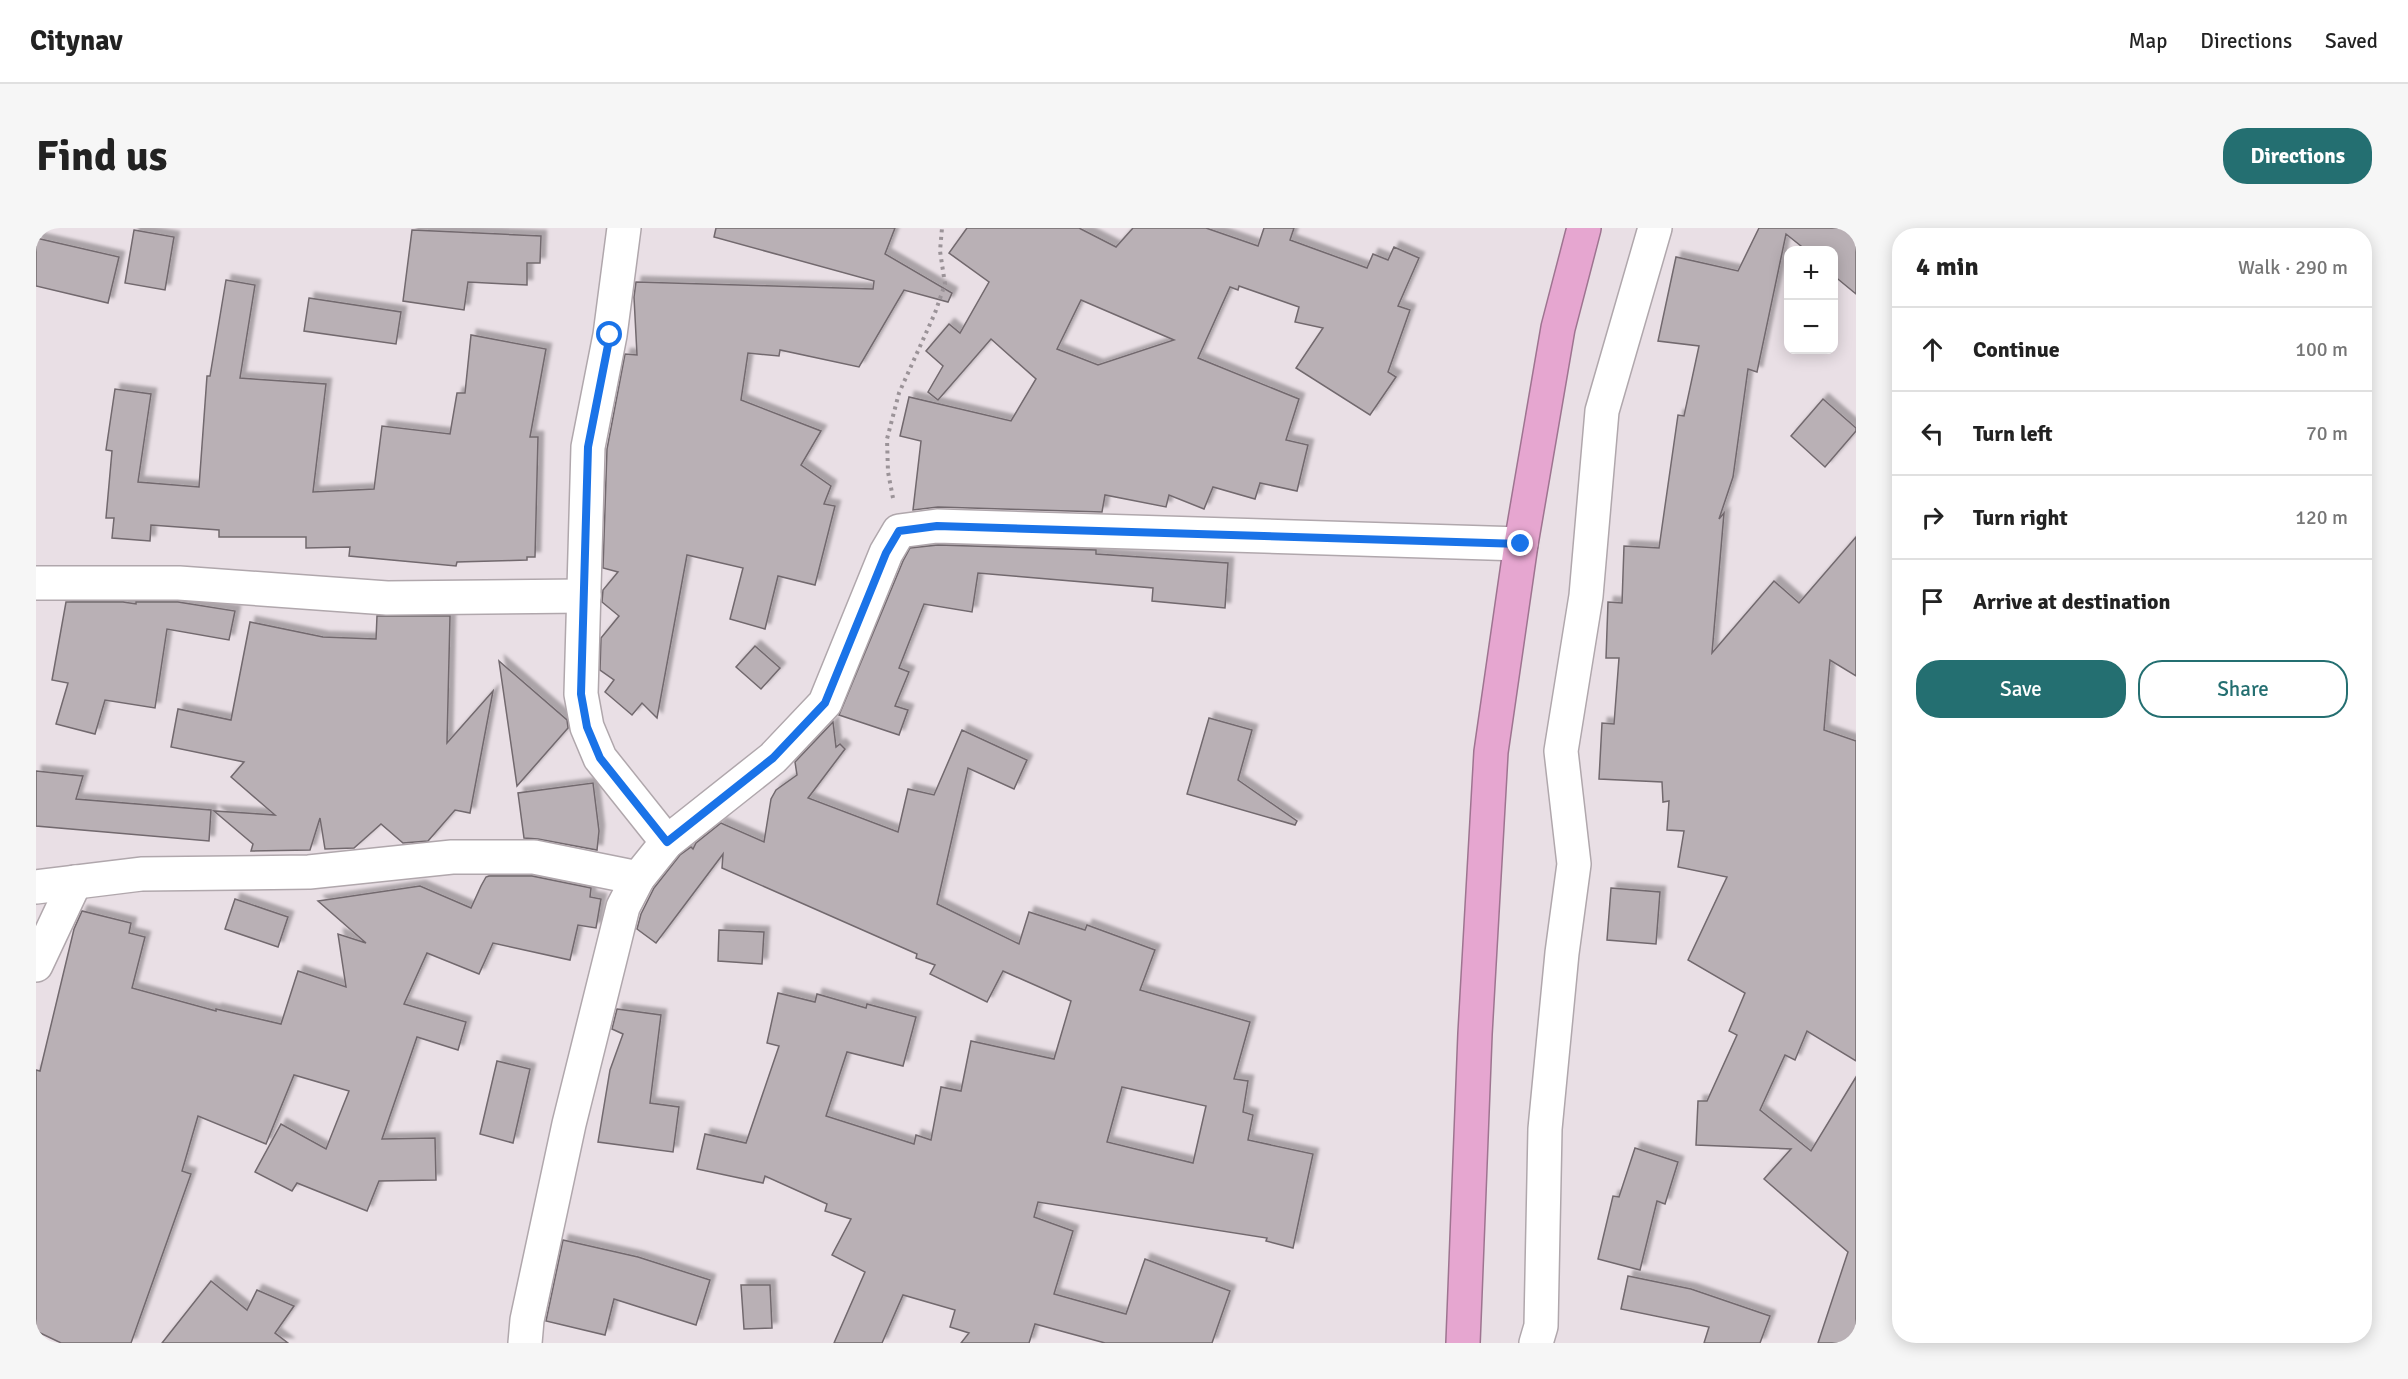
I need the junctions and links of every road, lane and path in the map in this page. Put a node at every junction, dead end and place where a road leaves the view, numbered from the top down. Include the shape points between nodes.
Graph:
1 (624, 228) edge
2 (942, 228) edge
3 (1584, 228) edge
4 (1655, 228) edge
5 (899, 531) junction
6 (1521, 544) junction
7 (36, 583) edge
8 (584, 596) junction
9 (667, 842) junction
10 (638, 878) junction
11 (75, 882) junction
12 (36, 887) edge
13 (36, 965) edge
14 (525, 1343) edge
15 (1463, 1343) edge
16 (1536, 1343) edge

1 - 8 street via 610,335 588,447
2 - 5 path via 940,251 945,284 899,393 887,439 888,472
3 - 6 highway via 1558,328
4 - 16 street via 1602,411 1586,596 1561,751 1574,864 1545,1129 1541,1326
5 - 6 street via 937,526
5 - 9 street via 886,553 825,703 773,758
6 - 15 highway via 1491,752
7 - 8 street via 179,584 387,598
8 - 9 street via 581,694 587,727 600,758
9 - 10 street
10 - 11 street via 534,857 452,857 309,872 141,874
10 - 14 street via 623,907 569,1124
11 - 12 street
11 - 13 street

